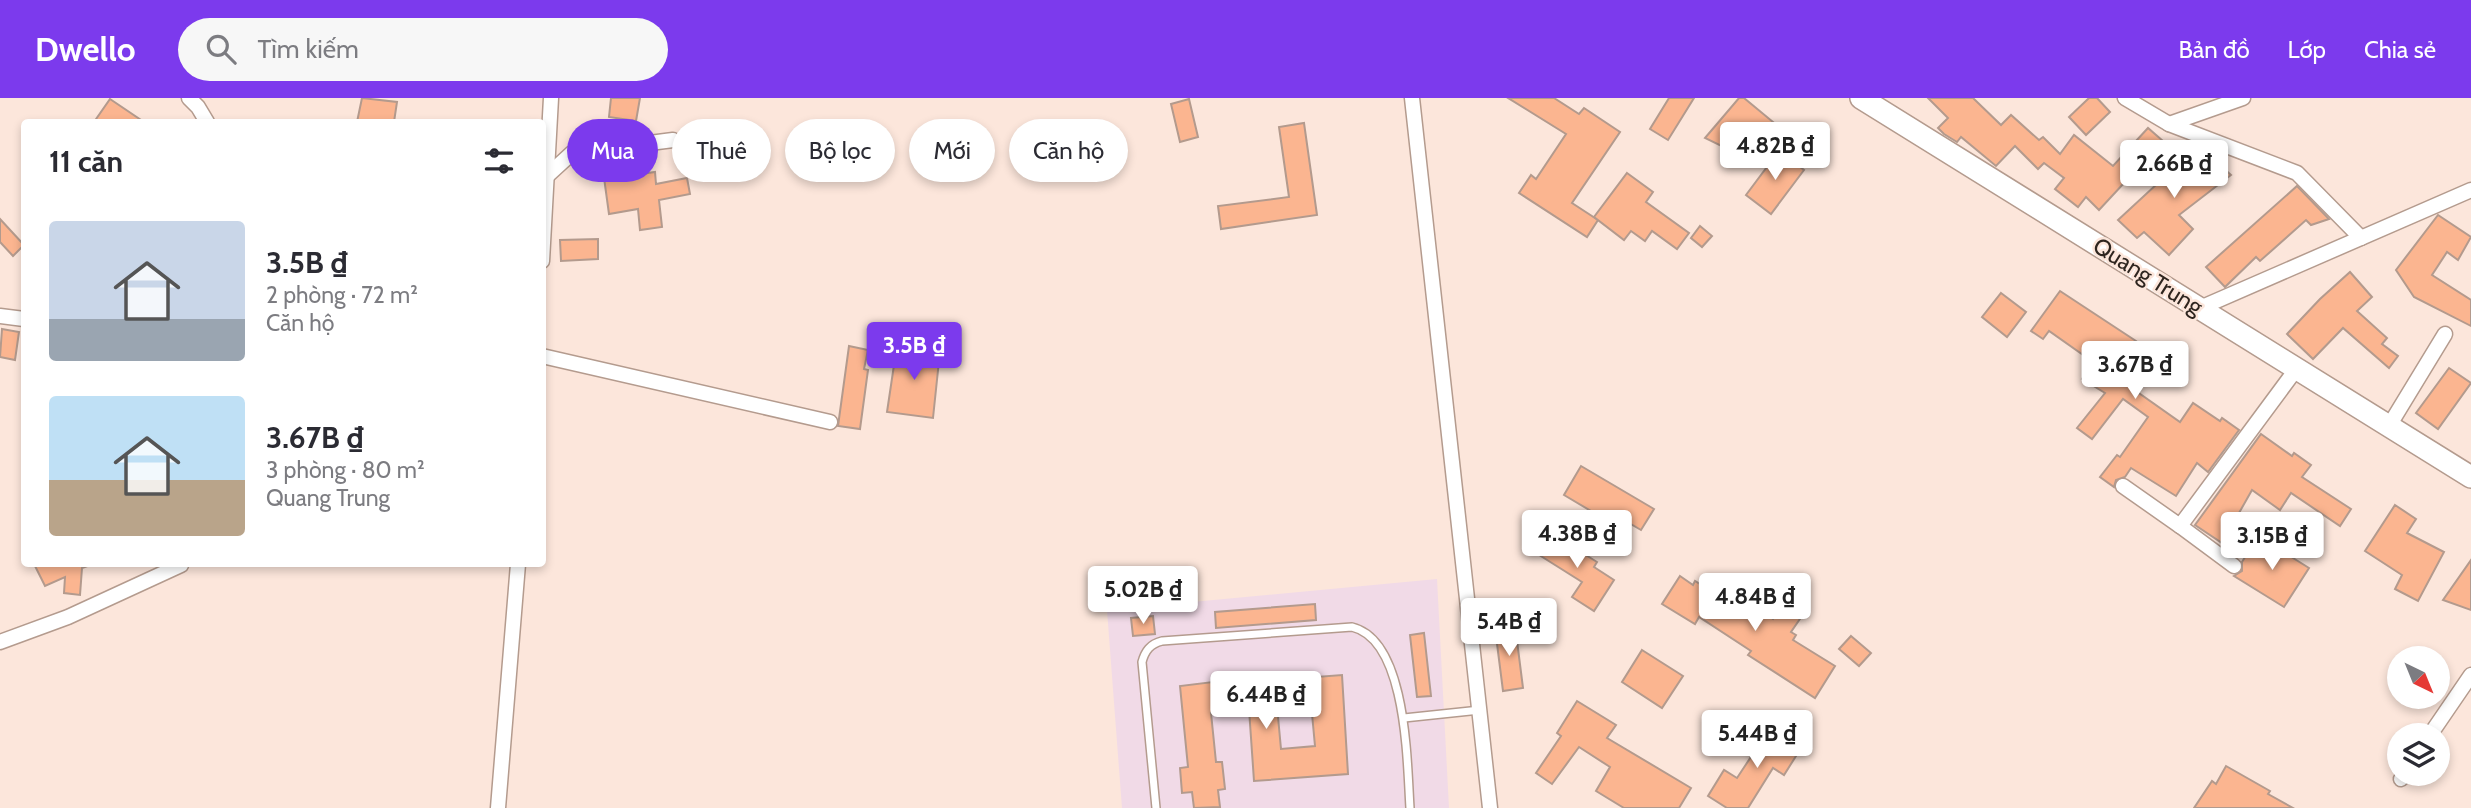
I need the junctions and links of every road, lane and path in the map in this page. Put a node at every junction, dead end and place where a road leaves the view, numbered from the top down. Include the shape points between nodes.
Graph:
1 (189, 98) edge
2 (551, 98) edge
3 (1412, 98) edge
4 (1861, 98) edge
5 (2125, 98) edge
6 (2243, 98) edge
7 (205, 119) edge
8 (2169, 124) junction
9 (672, 140) edge
10 (546, 162) edge
11 (546, 174) edge
12 (2471, 190) edge
13 (2361, 238) junction
14 (2200, 308) junction
15 (0, 316) edge
16 (21, 319) edge
17 (2445, 334) dead end
18 (546, 357) edge
19 (2297, 368) junction
20 (830, 422) dead end
21 (2389, 426) junction
22 (2471, 477) edge
23 (2123, 486) dead end
24 (2180, 526) junction
25 (2235, 566) dead end
26 (177, 567) edge
27 (518, 567) edge
28 (0, 642) edge
29 (2471, 675) edge
30 (2466, 693) edge
31 (1480, 710) junction
32 (1404, 718) junction
33 (2440, 723) edge
34 (498, 808) edge
35 (1156, 808) edge
36 (1410, 808) edge
37 (1490, 808) edge

1 - 7 street
2 - 10 street
3 - 31 street
4 - 14 main road, Quang Trung
5 - 8 street
6 - 8 street
8 - 13 street via 2297,173
9 - 11 street via 572,153
12 - 13 street
13 - 14 street
14 - 19 main road, Quang Trung
15 - 16 street
17 - 21 street
18 - 20 street
19 - 21 main road, Quang Trung
19 - 24 street
21 - 22 main road, Quang Trung
23 - 24 street
24 - 25 street
26 - 28 street via 68,617
27 - 34 street
29 - 30 street
30 - 33 street
31 - 32 lane
31 - 37 street
32 - 35 lane via 1382,649 1362,629 1158,642 1147,650 1142,662
32 - 36 lane

